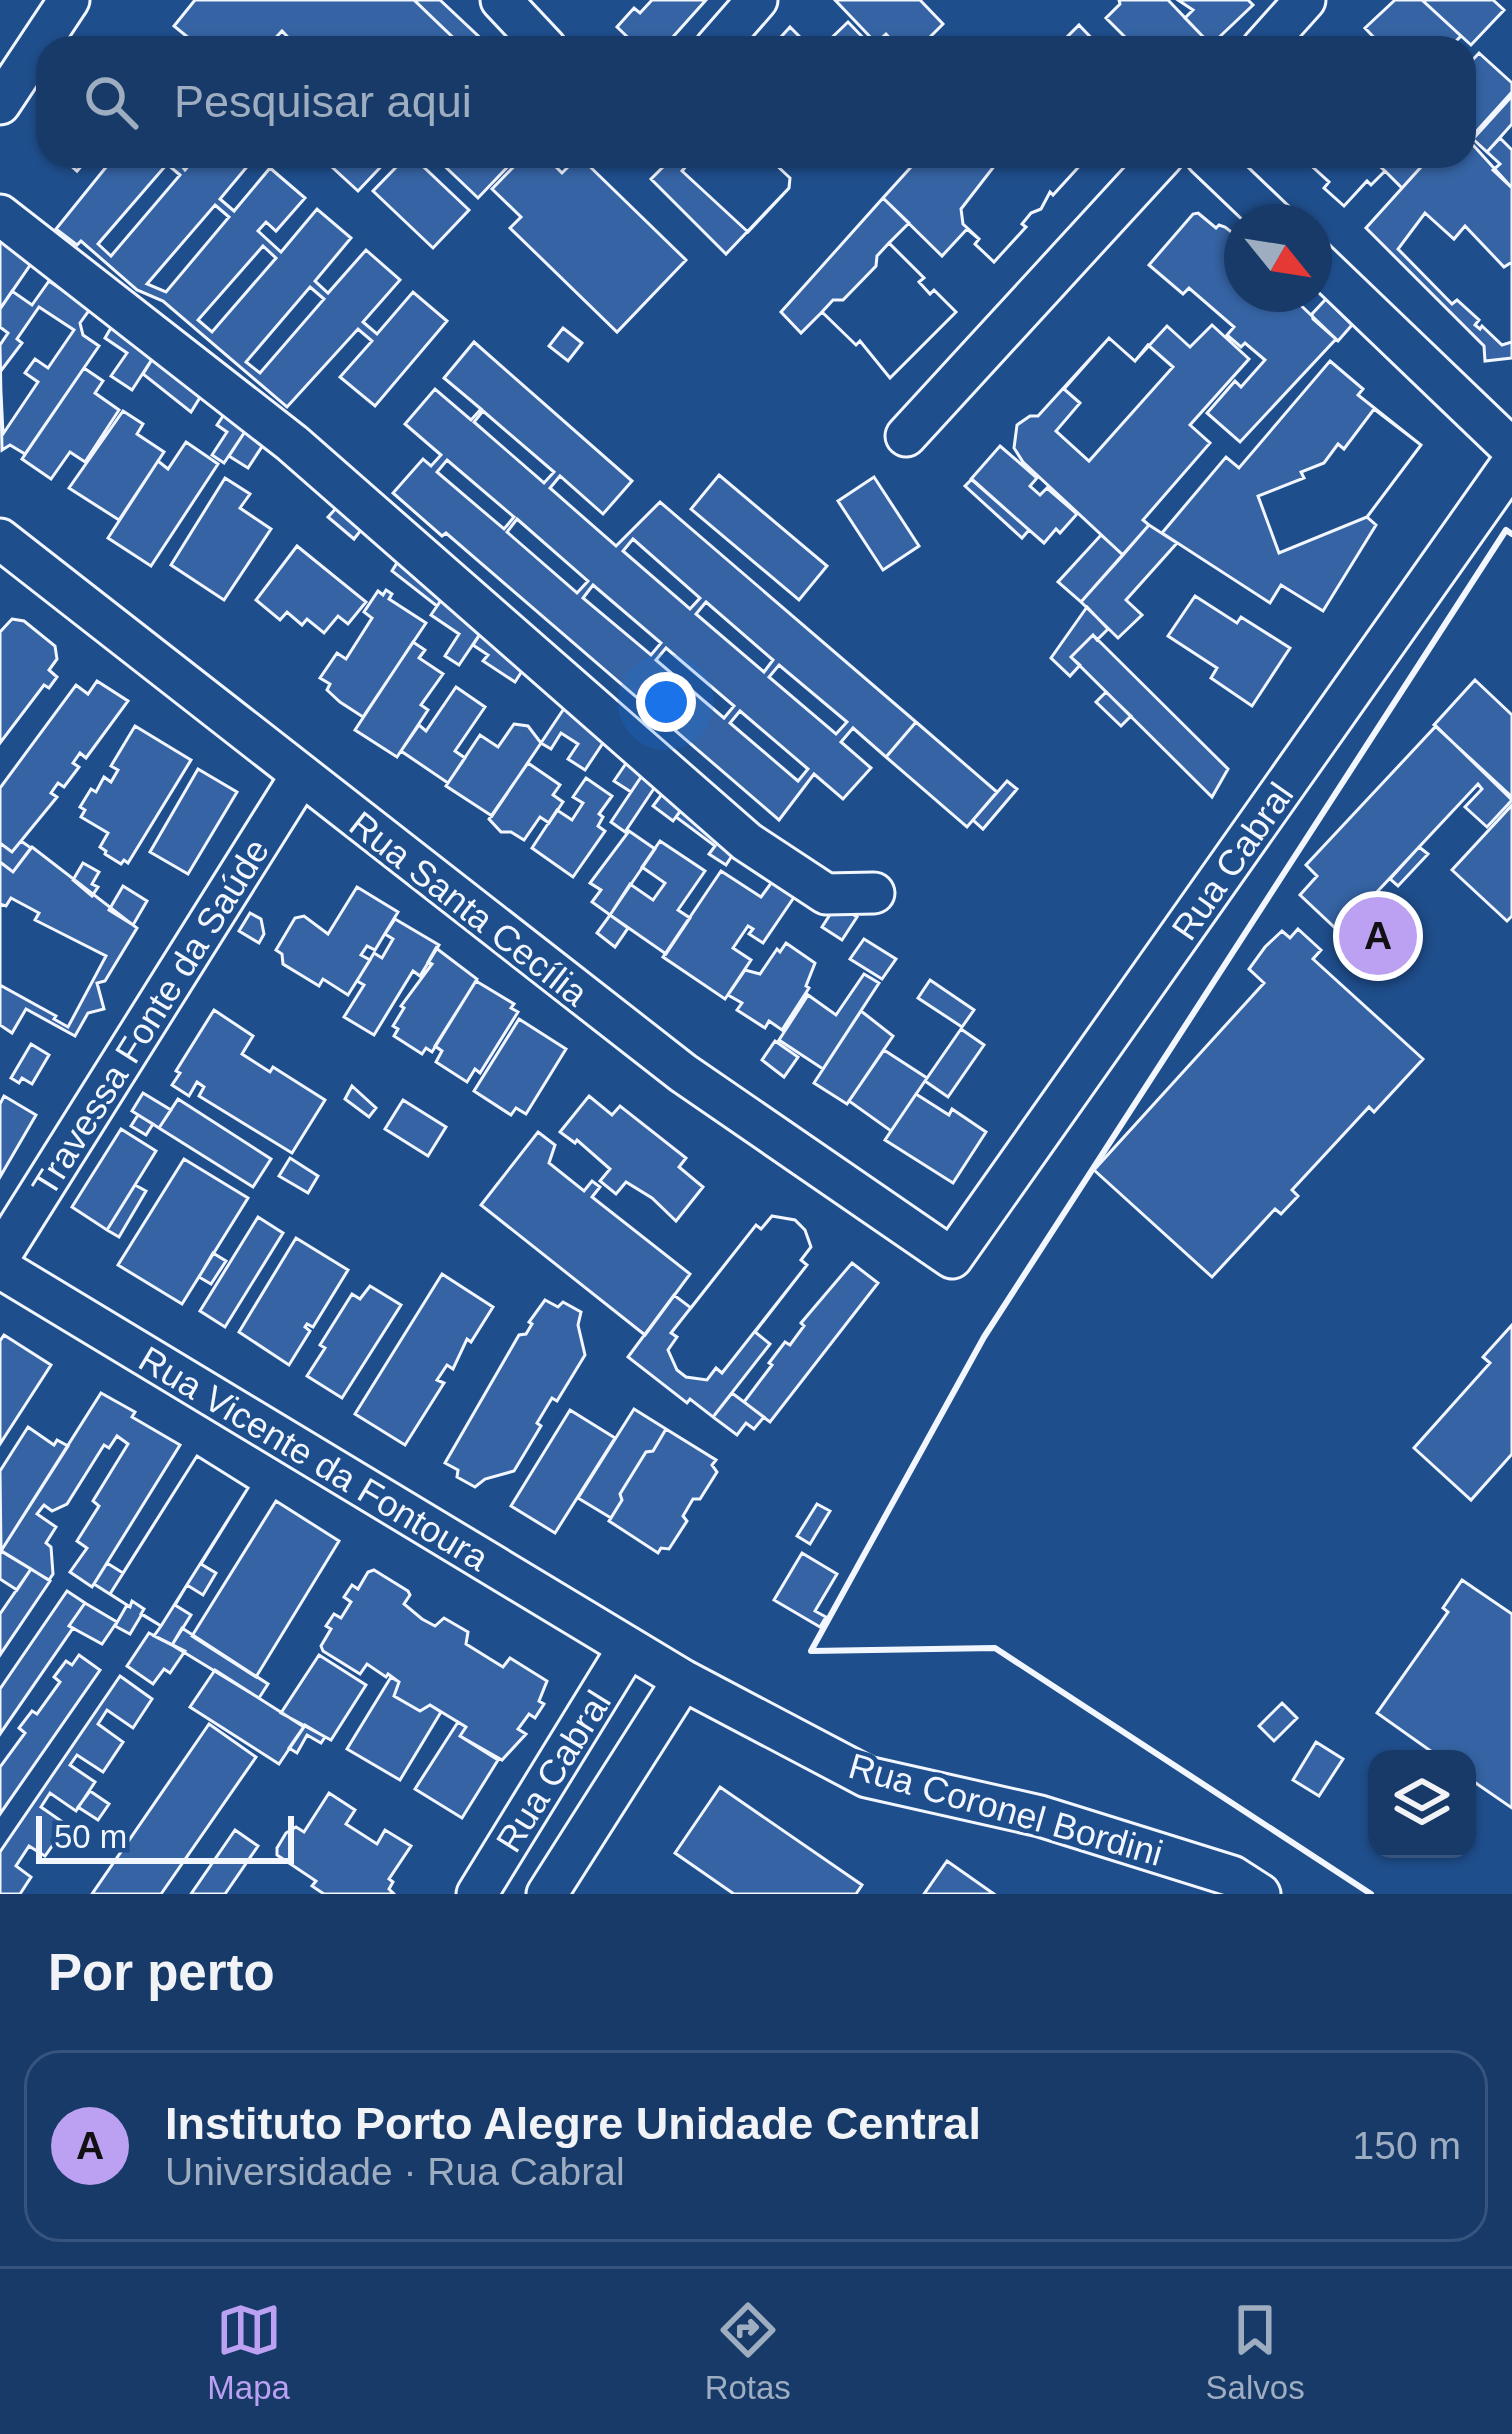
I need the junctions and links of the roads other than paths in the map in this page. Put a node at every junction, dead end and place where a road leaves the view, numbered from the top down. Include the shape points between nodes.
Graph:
1 (68, 0) edge
2 (501, 0) edge
3 (757, 0) edge
4 (1305, 0) edge
5 (44, 36) edge
6 (535, 36) edge
7 (726, 36) edge
8 (1273, 36) edge
9 (36, 49) edge
10 (0, 104) edge
11 (1152, 168) edge
12 (1219, 168) edge
13 (1256, 204) edge
14 (0, 214) edge
15 (1332, 277) edge
16 (906, 436) dead end
17 (1512, 449) edge
18 (1512, 463) edge
19 (0, 539) edge
20 (300, 777) junction
21 (874, 893) dead end
22 (0, 1256) edge
23 (952, 1258) joint
24 (0, 1268) edge
25 (628, 1648) junction
26 (683, 1680) junction
27 (571, 1744) junction
28 (624, 1775) junction
29 (478, 1894) edge
30 (547, 1894) edge
31 (1260, 1894) edge

1 - 5 street
2 - 6 street
3 - 7 street
4 - 8 street
9 - 10 street
11 - 16 street
12 - 13 street
14 - 21 street via 292,443 747,842 826,894
15 - 17 street
18 - 23 street, Rua Cabral
19 - 20 street, Rua Santa Cecília
20 - 22 street, Travessa Fonte da Saúde
20 - 23 street, Rua Santa Cecília via 683,1073
24 - 25 street, Rua Vicente da Fontoura
25 - 26 street, Rua Coronel Bordini
25 - 27 street, Rua Cabral
26 - 28 street, Rua Cabral
26 - 31 street, Rua Coronel Bordini via 867,1777 1040,1816 1232,1876
27 - 28 street
27 - 29 street, Rua Cabral
28 - 30 street, Rua Cabral

